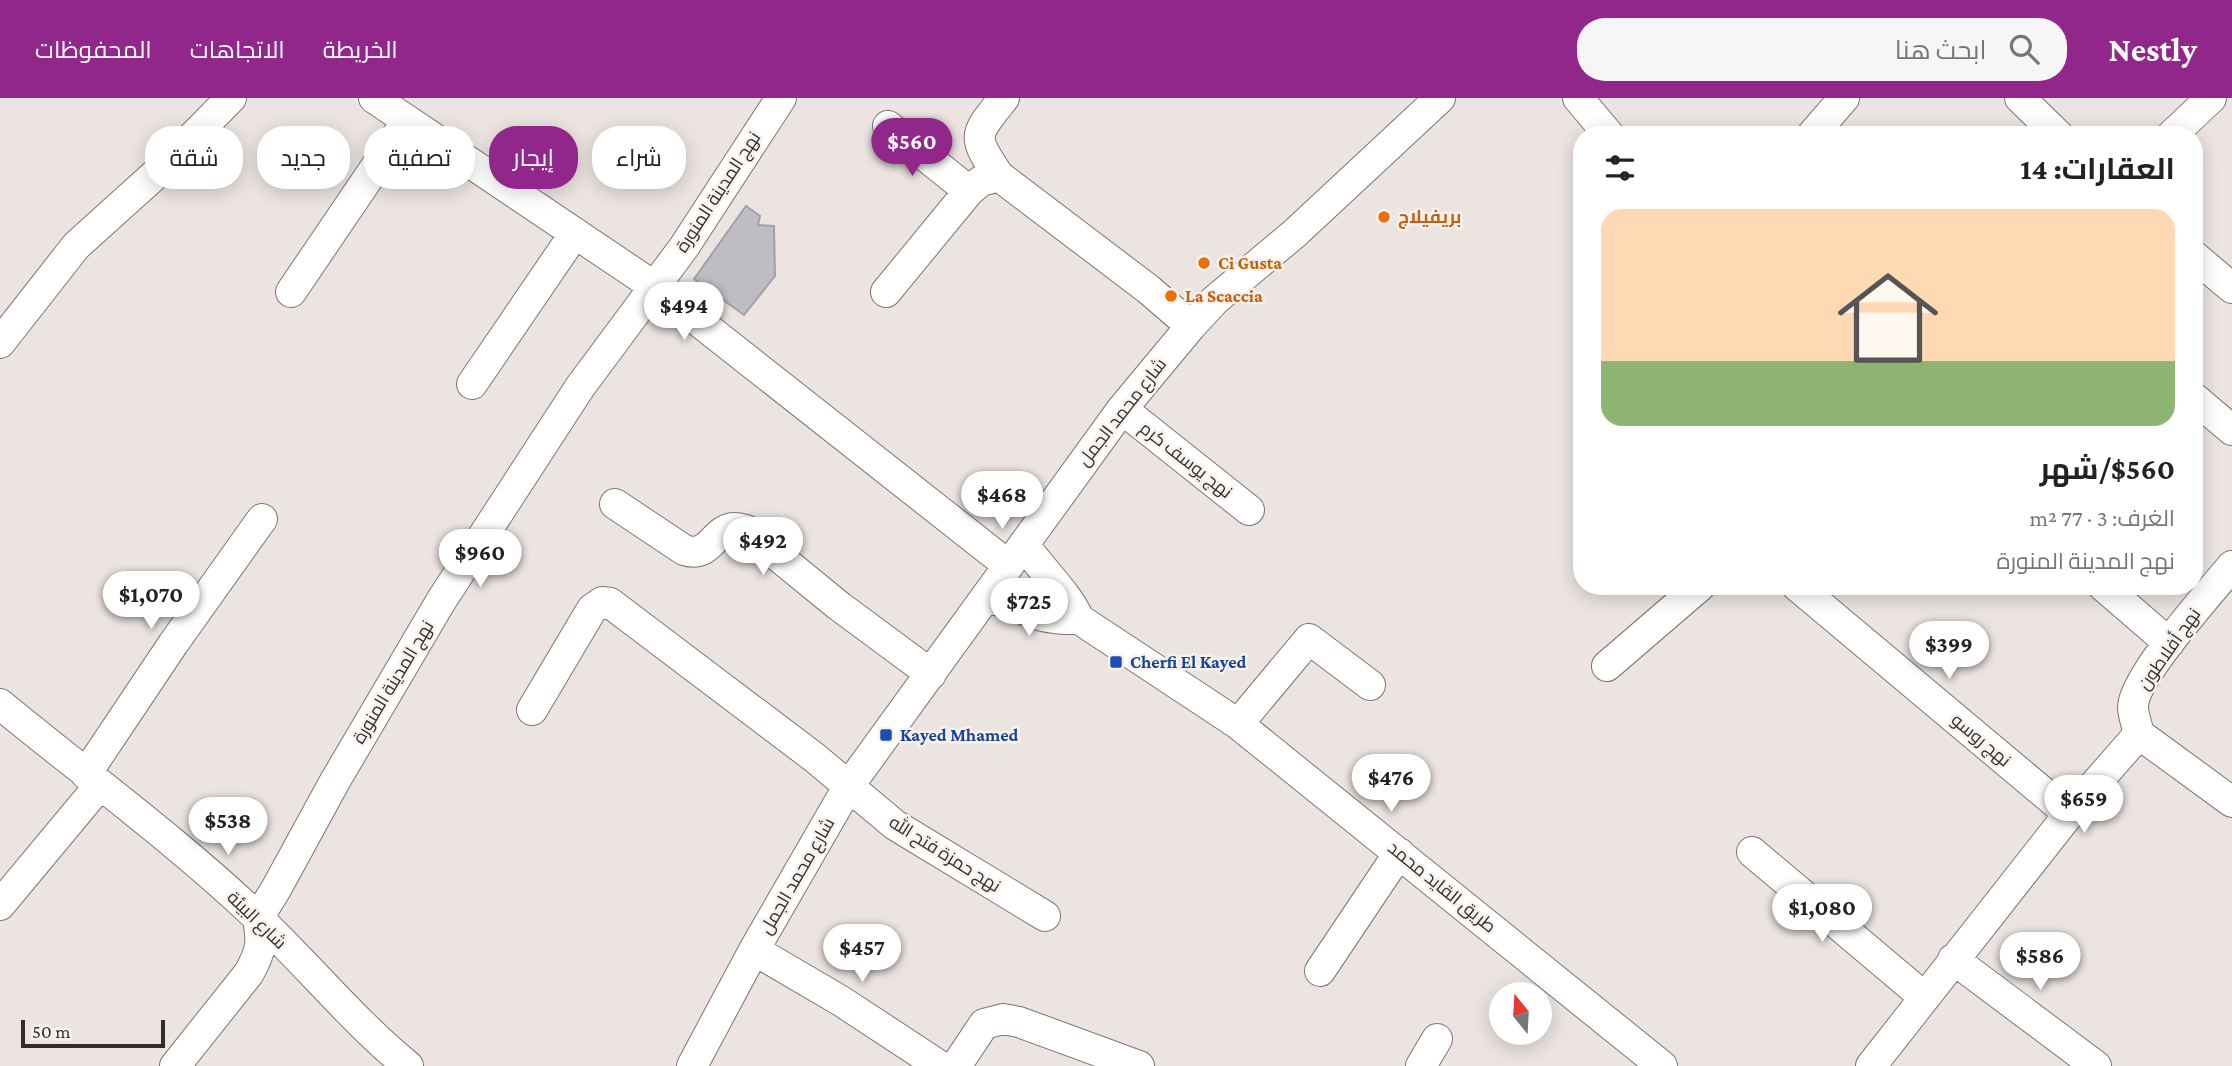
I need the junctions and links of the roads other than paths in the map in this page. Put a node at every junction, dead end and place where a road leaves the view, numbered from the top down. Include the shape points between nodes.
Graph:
1 (231, 98) edge
2 (374, 98) edge
3 (781, 98) edge
4 (1004, 98) edge
5 (1440, 98) edge
6 (1578, 98) edge
7 (1844, 98) edge
8 (2020, 98) edge
9 (2211, 98) edge
10 (407, 121) junction
11 (888, 126) dead end
12 (1601, 126) edge
13 (1820, 126) edge
14 (2042, 126) edge
15 (2181, 126) edge
16 (999, 177) junction
17 (969, 191) junction
18 (575, 233) junction
19 (2203, 264) edge
20 (655, 287) junction
21 (2232, 288) edge
22 (292, 292) dead end
23 (886, 292) dead end
24 (1191, 326) junction
25 (0, 343) edge
26 (472, 384) dead end
27 (2203, 406) edge
28 (1122, 409) junction
29 (2232, 430) edge
30 (615, 504) dead end
31 (1250, 510) dead end
32 (262, 519) dead end
33 (1016, 555) junction
34 (2232, 566) edge
35 (1690, 595) edge
36 (1808, 595) edge
37 (2113, 595) edge
38 (985, 598) junction
39 (1079, 619) junction
40 (2169, 643) junction
41 (1607, 666) dead end
42 (931, 674) junction
43 (1370, 685) dead end
44 (0, 704) edge
45 (532, 710) dead end
46 (1238, 724) junction
47 (2138, 734) junction
48 (93, 780) junction
49 (848, 788) junction
50 (2232, 802) edge
51 (2069, 814) junction
52 (1752, 852) dead end
53 (1399, 853) junction
54 (0, 905) edge
55 (1045, 916) dead end
56 (258, 918) junction
57 (754, 950) junction
58 (1953, 959) junction
59 (1320, 971) dead end
60 (1924, 997) junction
61 (1437, 1039) dead end
62 (175, 1066) edge
63 (408, 1066) edge
64 (692, 1066) edge
65 (940, 1066) edge
66 (956, 1066) edge
67 (1139, 1066) edge
68 (1421, 1066) edge
69 (1662, 1066) edge
70 (1871, 1066) edge
71 (2096, 1066) edge

1 - 25 street via 76,246
2 - 10 street, طريق القايد محمد
3 - 20 street, نهج المدينة المنورة
4 - 16 street via 980,128 979,144
5 - 24 street, شارع محمد الجمل
6 - 12 street
7 - 13 street
8 - 14 street
9 - 15 street
10 - 18 street, طريق القايد محمد
10 - 22 street
11 - 17 street
16 - 17 street via 981,181
16 - 24 street
17 - 23 street
18 - 20 street, طريق القايد محمد
18 - 26 street
19 - 21 street
20 - 33 street, طريق القايد محمد
20 - 56 street, نهج المدينة المنورة via 580,387 441,601
24 - 28 street, شارع محمد الجمل
27 - 29 street
28 - 31 street, نهج يوسف كرم
28 - 33 street, شارع محمد الجمل
30 - 42 street via 692,553 704,550 726,530 746,530
32 - 48 street via 173,644
33 - 38 street, شارع محمد الجمل
33 - 39 street, طريق القايد محمد via 1037,563 1071,602
34 - 40 street, نهج أفلاطون
35 - 41 street
36 - 51 street, نهج روسو
37 - 40 street
38 - 39 street, طريق القايد محمد via 1040,615
38 - 42 street, شارع محمد الجمل
39 - 46 street, طريق القايد محمد
40 - 47 street, نهج أفلاطون via 2140,685 2133,706
42 - 49 street, شارع محمد الجمل
43 - 46 street via 1309,639
44 - 48 street, شارع البيئة
45 - 49 street, نهج حمزة فتح الله via 592,608 610,603
46 - 53 street, طريق القايد محمد
47 - 50 street
47 - 51 street
48 - 54 street
48 - 56 street, شارع البيئة
49 - 55 street, نهج حمزة فتح الله via 895,825
49 - 57 street, شارع محمد الجمل
51 - 58 street
52 - 60 street
53 - 59 street
53 - 69 street, طريق القايد محمد
56 - 62 street via 262,942 258,957
56 - 63 street, شارع البيئة
57 - 64 street, شارع محمد الجمل
57 - 65 street
58 - 60 street
58 - 71 street
60 - 70 street
61 - 68 street
66 - 67 street via 984,1024 1003,1019

